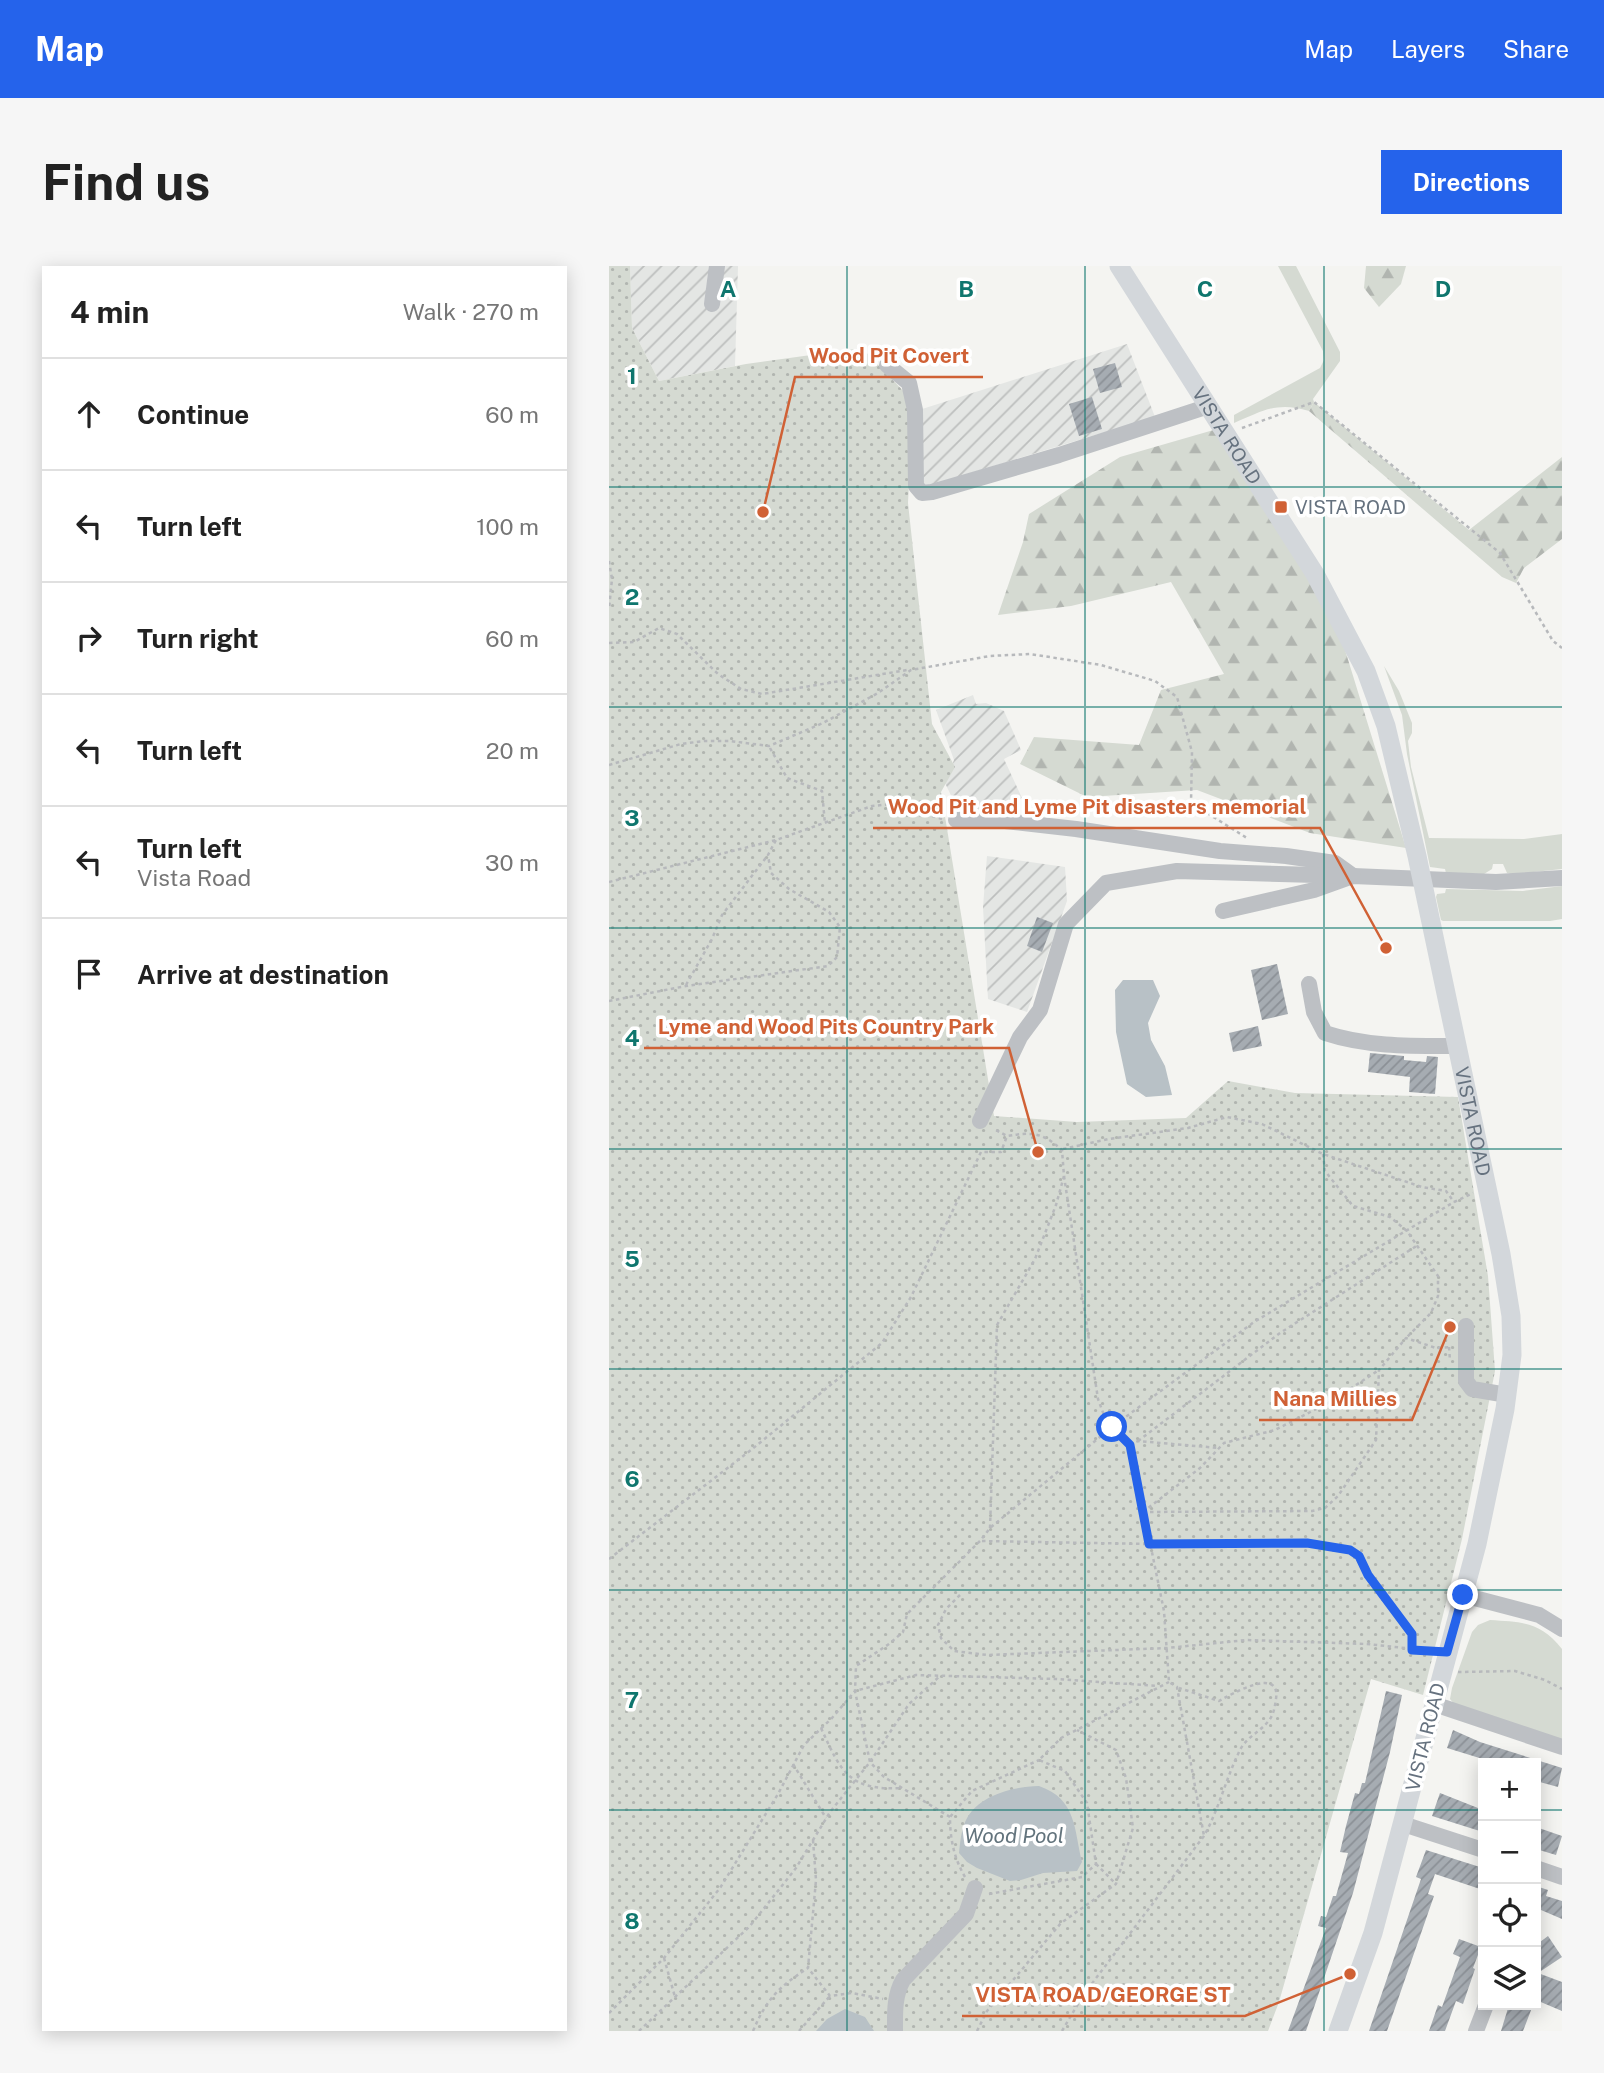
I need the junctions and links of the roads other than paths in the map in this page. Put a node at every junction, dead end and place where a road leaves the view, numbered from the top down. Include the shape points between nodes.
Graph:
1 (717, 266) edge
2 (1119, 266) edge
3 (712, 304) dead end
4 (887, 365) dead end
5 (1209, 405) junction
6 (956, 820) road end
7 (1353, 876) junction
8 (1562, 878) edge
9 (1422, 880) junction
10 (1223, 911) dead end
11 (1309, 984) dead end
12 (1457, 1046) junction
13 (980, 1121) road end
14 (1466, 1326) dead end
15 (1507, 1395) junction
16 (1463, 1595) junction
17 (1562, 1629) edge
18 (1434, 1704) junction
19 (1562, 1747) edge
20 (1403, 1824) junction
21 (1478, 1848) edge
22 (1541, 1870) edge
23 (1562, 1877) edge
24 (975, 1888) road end
25 (1484, 2010) edge
26 (895, 2031) edge
27 (1338, 2031) edge
28 (1476, 2031) edge

1 - 3 street
2 - 5 main road, VISTA ROAD
4 - 5 street via 909,383 915,410 916,486 922,493
5 - 9 main road, VISTA ROAD via 1315,574 1366,671 1386,726
6 - 7 street via 987,818 1286,856 1335,863
7 - 9 street
7 - 10 street
7 - 13 street via 1177,871 1106,883 1066,925 1040,1010 1020,1037
8 - 9 street
9 - 12 main road, VISTA ROAD
11 - 12 street via 1314,1012 1325,1033 1350,1041
12 - 15 main road, VISTA ROAD via 1511,1316
14 - 15 street via 1467,1381 1472,1388
15 - 16 main road, VISTA ROAD
16 - 17 street via 1539,1615
16 - 18 main road, VISTA ROAD
18 - 19 street
18 - 20 main road, VISTA ROAD
20 - 21 street
20 - 27 main road, VISTA ROAD via 1373,1933
22 - 23 street
24 - 26 street via 965,1914 897,1990
25 - 28 street

